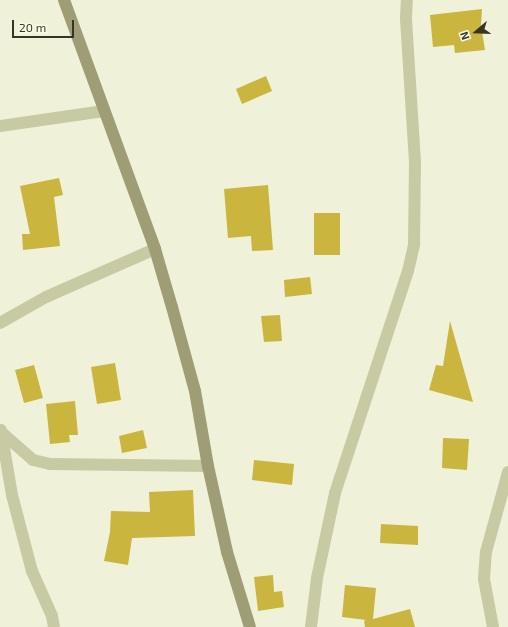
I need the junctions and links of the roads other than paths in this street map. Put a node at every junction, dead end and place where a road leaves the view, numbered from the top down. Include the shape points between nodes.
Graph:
1 (64, 0) edge
2 (407, 0) edge
3 (104, 111) junction
4 (0, 126) edge
5 (155, 249) junction
6 (0, 323) edge
7 (0, 428) edge
8 (208, 466) junction
9 (508, 472) edge
10 (54, 627) edge
11 (250, 627) edge
12 (311, 627) edge
13 (492, 627) edge

1 - 3 street
2 - 12 street via 415,162 414,244 408,271 335,493 317,578
3 - 4 street
3 - 5 street
5 - 6 street via 46,297
5 - 8 street via 195,391
7 - 8 street via 33,460 50,464
7 - 10 street via 12,495 32,571 52,616
8 - 11 street via 227,552
9 - 13 street via 486,552 484,579

